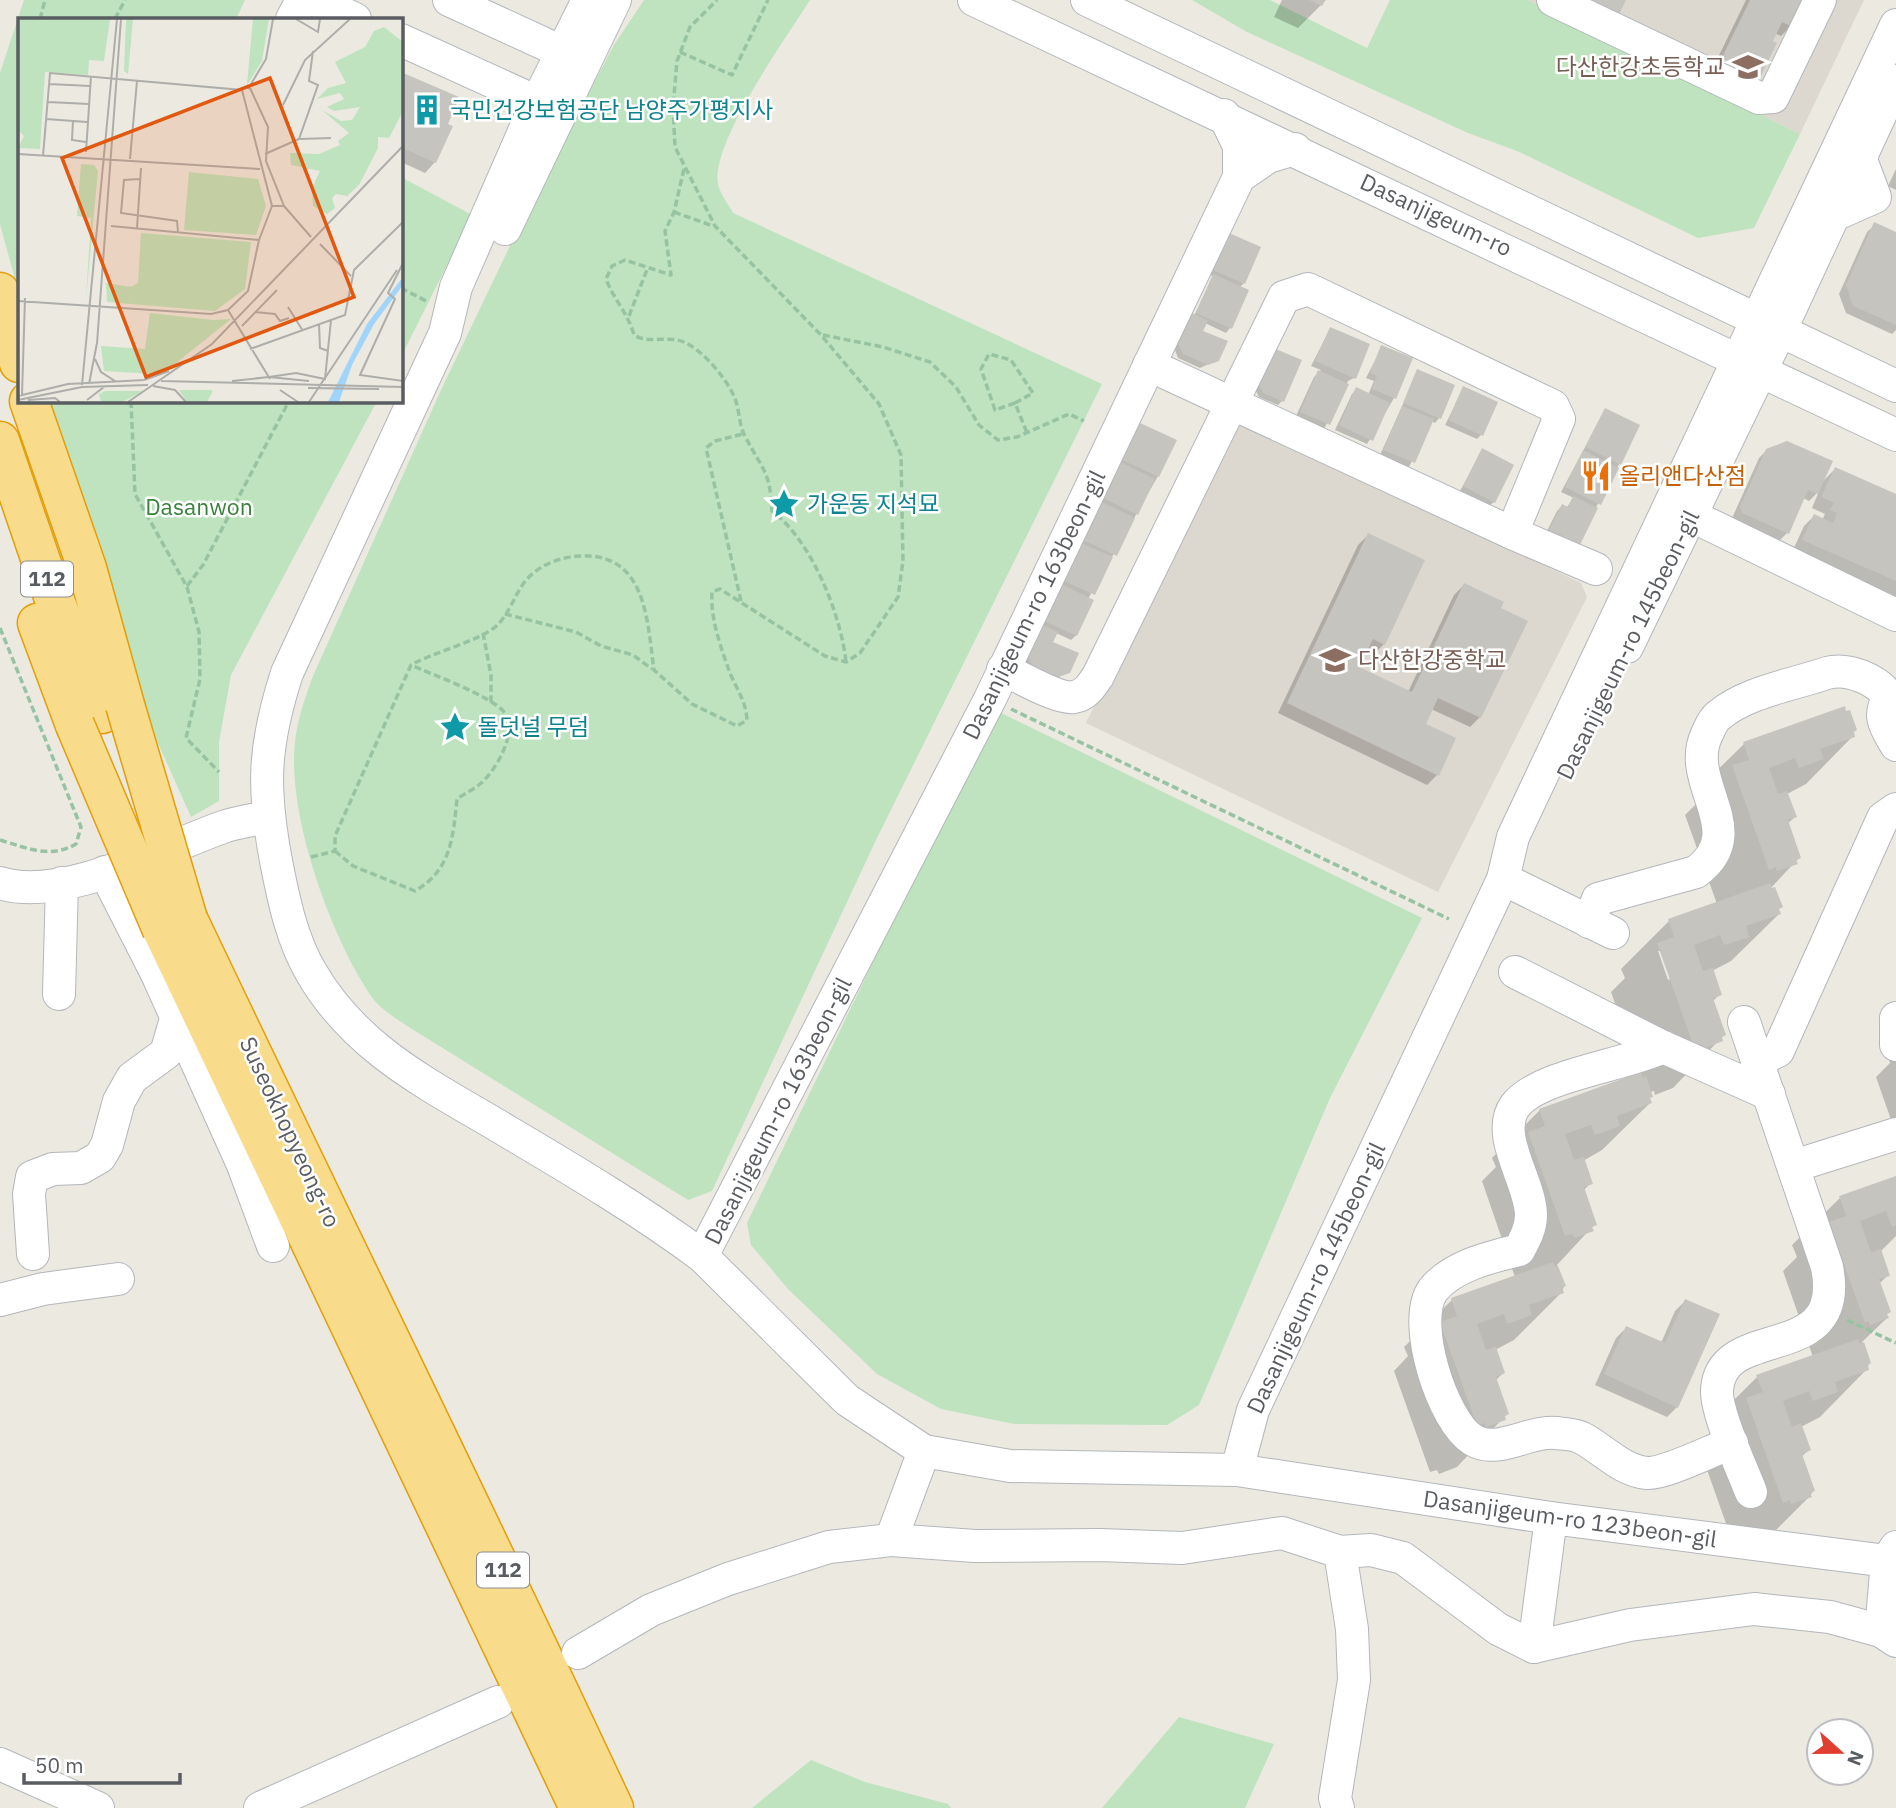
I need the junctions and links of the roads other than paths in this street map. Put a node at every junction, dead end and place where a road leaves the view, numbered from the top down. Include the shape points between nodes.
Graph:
1 (302, 0) edge
2 (315, 0) edge
3 (449, 0) edge
4 (588, 0) edge
5 (615, 0) edge
6 (974, 0) edge
7 (1087, 0) edge
8 (1553, 0) edge
9 (1820, 0) edge
10 (293, 18) edge
11 (350, 18) edge
12 (1896, 25) edge
13 (402, 40) edge
14 (562, 52) junction
15 (1896, 81) edge
16 (537, 102) junction
17 (1224, 115) junction
18 (1295, 149) junction
19 (1860, 158) junction
20 (1239, 177) junction
21 (1885, 202) edge
22 (1832, 216) junction
23 (0, 292) edge
24 (1770, 324) junction
25 (445, 332) junction
26 (18, 359) edge
27 (1149, 365) junction
28 (1750, 365) junction
29 (1896, 386) edge
30 (29, 402) edge
31 (1230, 403) junction
32 (1896, 435) edge
33 (0, 441) edge
34 (1690, 514) junction
35 (0, 523) edge
36 (1512, 533) junction
37 (1645, 552) junction
38 (1596, 569) junction
39 (1623, 603) junction
40 (1896, 615) edge
41 (1003, 669) junction
42 (101, 715) junction
43 (1896, 745) edge
44 (1896, 808) edge
45 (267, 817) junction
46 (105, 872) junction
47 (1503, 878) junction
48 (0, 883) edge
49 (62, 883) junction
50 (175, 924) junction
51 (1515, 972) dead end
52 (59, 995) dead end
53 (176, 1018) junction
54 (1896, 1018) edge
55 (1744, 1022) dead end
56 (1896, 1045) edge
57 (1662, 1047) junction
58 (1757, 1061) junction
59 (1769, 1094) junction
60 (1896, 1134) edge
61 (1794, 1166) junction
62 (273, 1246) dead end
63 (33, 1254) dead end
64 (702, 1256) junction
65 (118, 1279) dead end
66 (0, 1300) edge
67 (1732, 1443) junction
68 (924, 1451) junction
69 (1237, 1470) junction
70 (1751, 1492) dead end
71 (1551, 1518) junction
72 (891, 1540) junction
73 (1340, 1552) junction
74 (1891, 1554) edge
75 (1888, 1636) edge
76 (1534, 1647) junction
77 (578, 1653) dead end
78 (498, 1702) dead end
79 (0, 1764) edge
80 (98, 1808) edge
81 (260, 1808) edge
82 (579, 1808) edge
83 (614, 1808) edge
84 (1338, 1808) edge

1 - 10 street
2 - 11 street
3 - 14 street
4 - 14 street, Dasanjigeum-ro 163beon-gil
5 - 25 street, Dasanjigeum-ro 163beon-gil via 473,297
6 - 17 street, Dasanjigeum-ro
7 - 24 street, Dasanjigeum-ro
8 - 9 street via 1759,98 1773,97
12 - 24 street
13 - 16 street
14 - 16 street, Dasanjigeum-ro 163beon-gil
15 - 19 street
16 - 25 street, Dasanjigeum-ro 163beon-gil via 456,287
17 - 18 street, Dasanjigeum-ro
17 - 20 street via 1238,146
18 - 20 street via 1268,157
18 - 28 street, Dasanjigeum-ro
19 - 21 street
19 - 22 street
20 - 27 street, Dasanjigeum-ro 163beon-gil
21 - 22 street
22 - 24 street
23 - 26 highway
24 - 28 street, Dasanjigeum-ro 145beon-gil
24 - 29 street, Dasanjigeum-ro
25 - 45 street, Dasanjigeum-ro 163beon-gil via 287,673 271,723
27 - 31 street
27 - 41 street, Dasanjigeum-ro 163beon-gil
28 - 32 street, Dasanjigeum-ro
28 - 34 street, Dasanjigeum-ro 145beon-gil
28 - 37 street, Dasanjigeum-ro 145beon-gil
30 - 42 highway via 87,568
31 - 36 street
31 - 36 street via 1284,297 1308,289 1553,406 1559,419
31 - 41 street via 1098,676 1086,692 1073,698 1061,696
33 - 42 highway, Suseokhopyeong-ro / 112 via 53,596
34 - 40 street
34 - 47 street, Dasanjigeum-ro 145beon-gil via 1530,848
35 - 42 highway, Suseokhopyeong-ro / 112
36 - 38 street
37 - 38 street via 1621,565
37 - 39 street, Dasanjigeum-ro 145beon-gil
38 - 39 street
39 - 47 street, Dasanjigeum-ro 145beon-gil via 1513,837
41 - 64 street, Dasanjigeum-ro 163beon-gil
42 - 50 highway, Suseokhopyeong-ro / 112, bridge
42 - 50 highway, bridge
43 - 47 street via 1882,720 1881,709 1889,697 1881,684 1857,676 1833,671 1734,704 1714,718 1699,757 1721,832 1707,864 1696,872 1598,899 1601,927
44 - 58 street via 1882,818 1778,1051
45 - 46 street via 229,825
45 - 64 street, Dasanjigeum-ro 163beon-gil via 286,909 310,971 352,1027 396,1065 647,1216
46 - 49 street
46 - 53 street
47 - 69 street, Dasanjigeum-ro 145beon-gil via 1252,1410
48 - 49 street
49 - 52 street
50 - 82 highway, Suseokhopyeong-ro / 112
50 - 83 highway, Suseokhopyeong-ro / 112 via 386,1334
51 - 57 street
53 - 62 street via 256,1192
53 - 63 street via 166,1053 132,1078 119,1101 100,1157 87,1166 53,1169 32,1177
54 - 56 street
55 - 58 street
57 - 59 street
57 - 67 street via 1529,1091 1513,1109 1511,1147 1531,1216 1526,1237 1518,1250 1459,1269 1433,1291 1426,1311 1425,1339 1457,1428 1475,1442 1493,1445 1552,1432 1580,1437 1645,1473 1661,1472
58 - 59 street
59 - 61 street
60 - 61 street
61 - 67 street via 1827,1267 1830,1300 1809,1330 1730,1360 1721,1372 1717,1392
64 - 68 street via 846,1400
65 - 66 street
67 - 70 street
68 - 69 street via 1010,1466
68 - 72 street
69 - 71 street, Dasanjigeum-ro 123beon-gil
71 - 74 street, Dasanjigeum-ro 123beon-gil
71 - 76 street
72 - 73 street via 975,1546 1182,1548 1282,1534
72 - 77 street via 829,1547 728,1579 651,1610
73 - 76 street via 1371,1550 1403,1558 1498,1629
73 - 84 street via 1352,1629 1354,1680 1335,1798
74 - 75 street
75 - 76 street via 1830,1617 1754,1609 1630,1625
78 - 81 street
79 - 80 street

